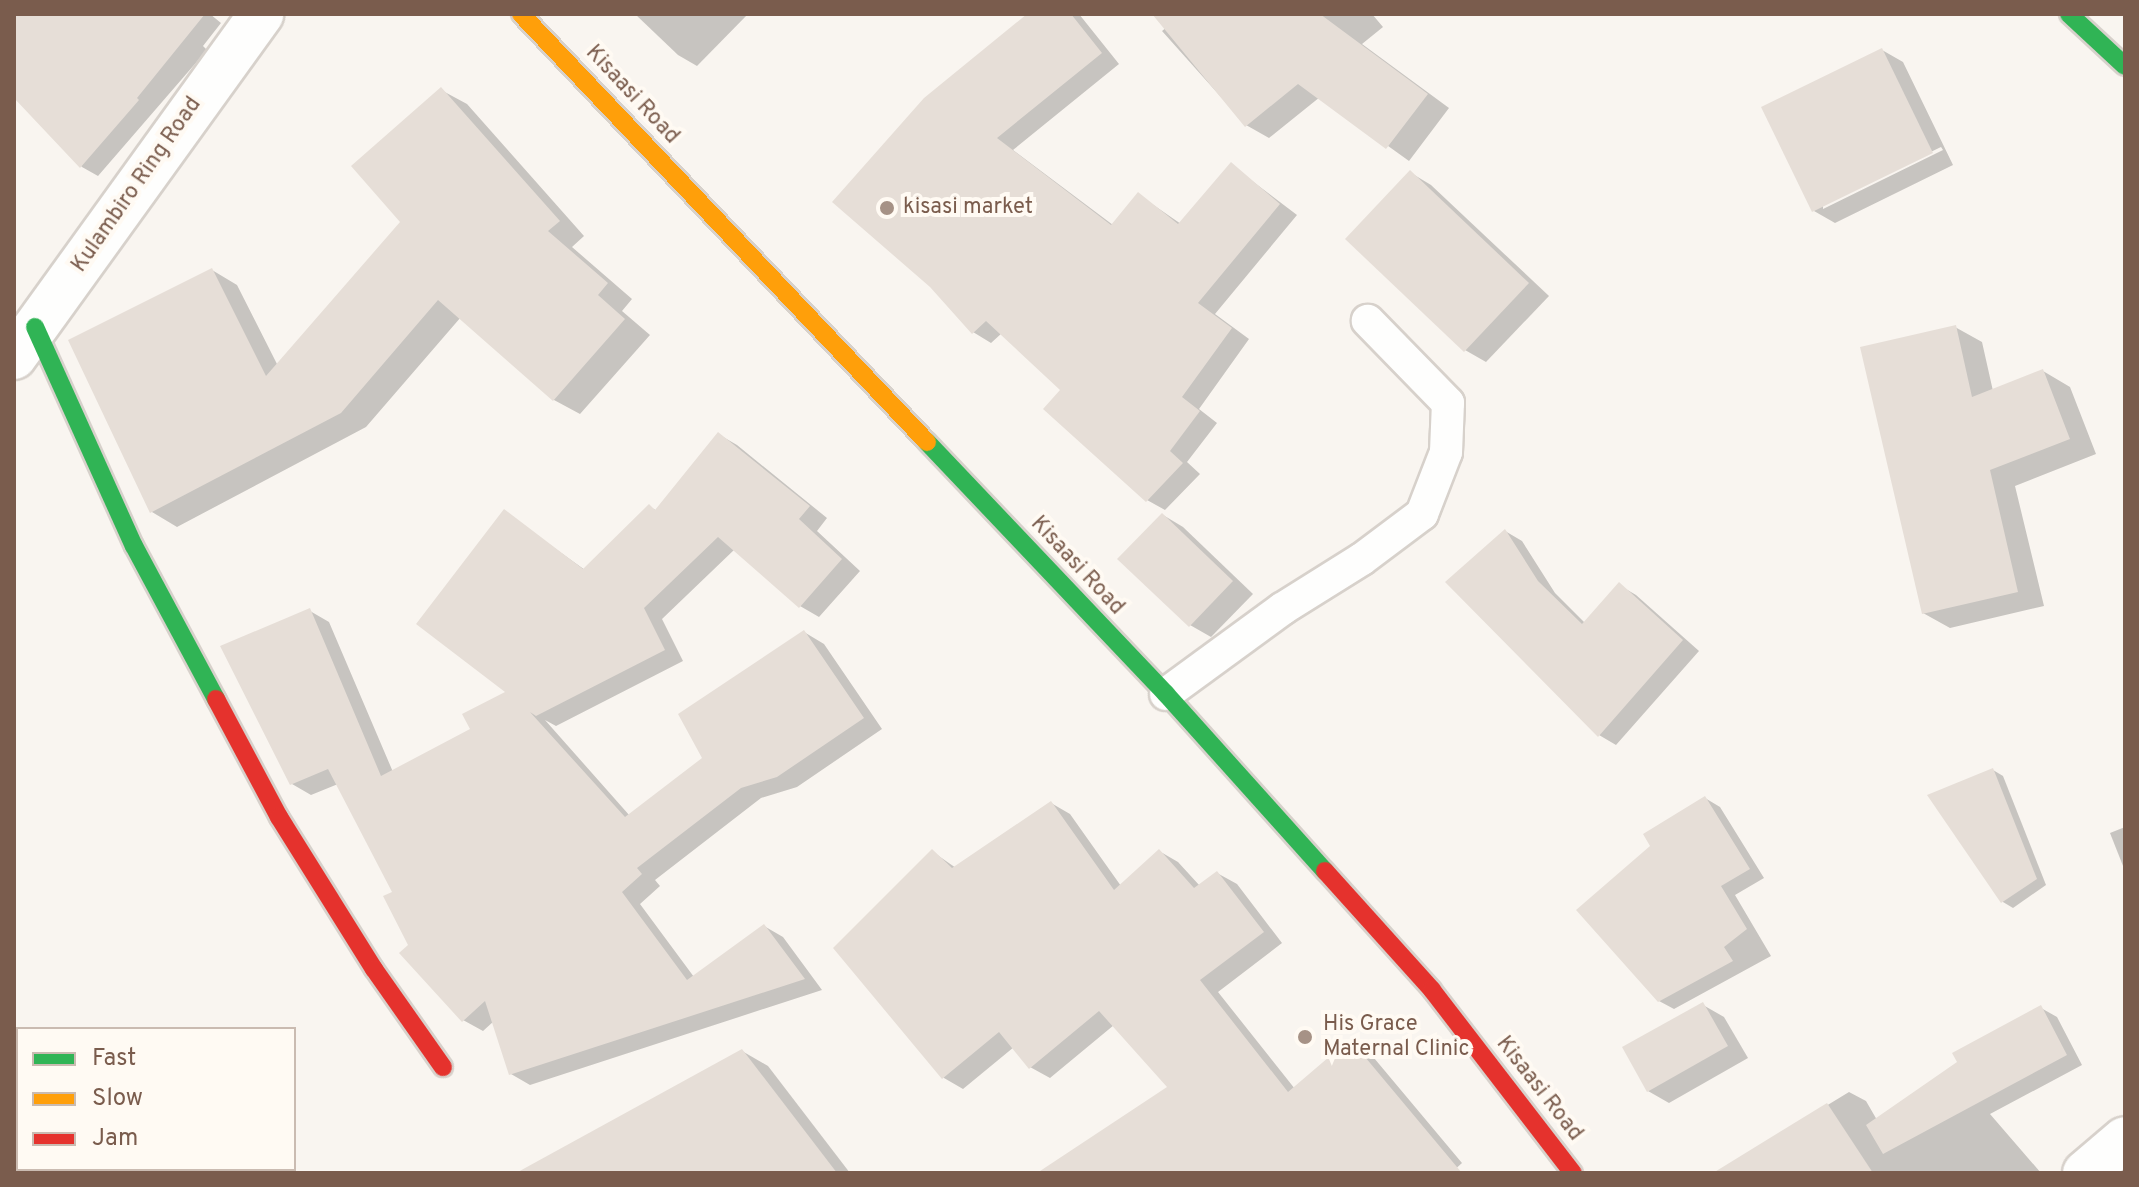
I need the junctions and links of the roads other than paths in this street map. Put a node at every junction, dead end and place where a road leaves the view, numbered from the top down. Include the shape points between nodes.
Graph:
1 (261, 14) edge
2 (521, 14) edge
3 (2069, 14) edge
4 (2124, 63) edge
5 (1368, 321) dead end
6 (24, 342) edge
7 (1166, 694) junction
8 (443, 1067) dead end
9 (2125, 1139) edge
10 (1573, 1173) edge
11 (2085, 1173) edge

1 - 6 street, Kulambiro Ring Road
2 - 7 main road, Kisaasi Road
3 - 4 main road
5 - 7 lane via 1448,403 1446,452 1422,514
6 - 8 main road via 279,817
7 - 10 main road, Kisaasi Road via 1432,990
9 - 11 street

